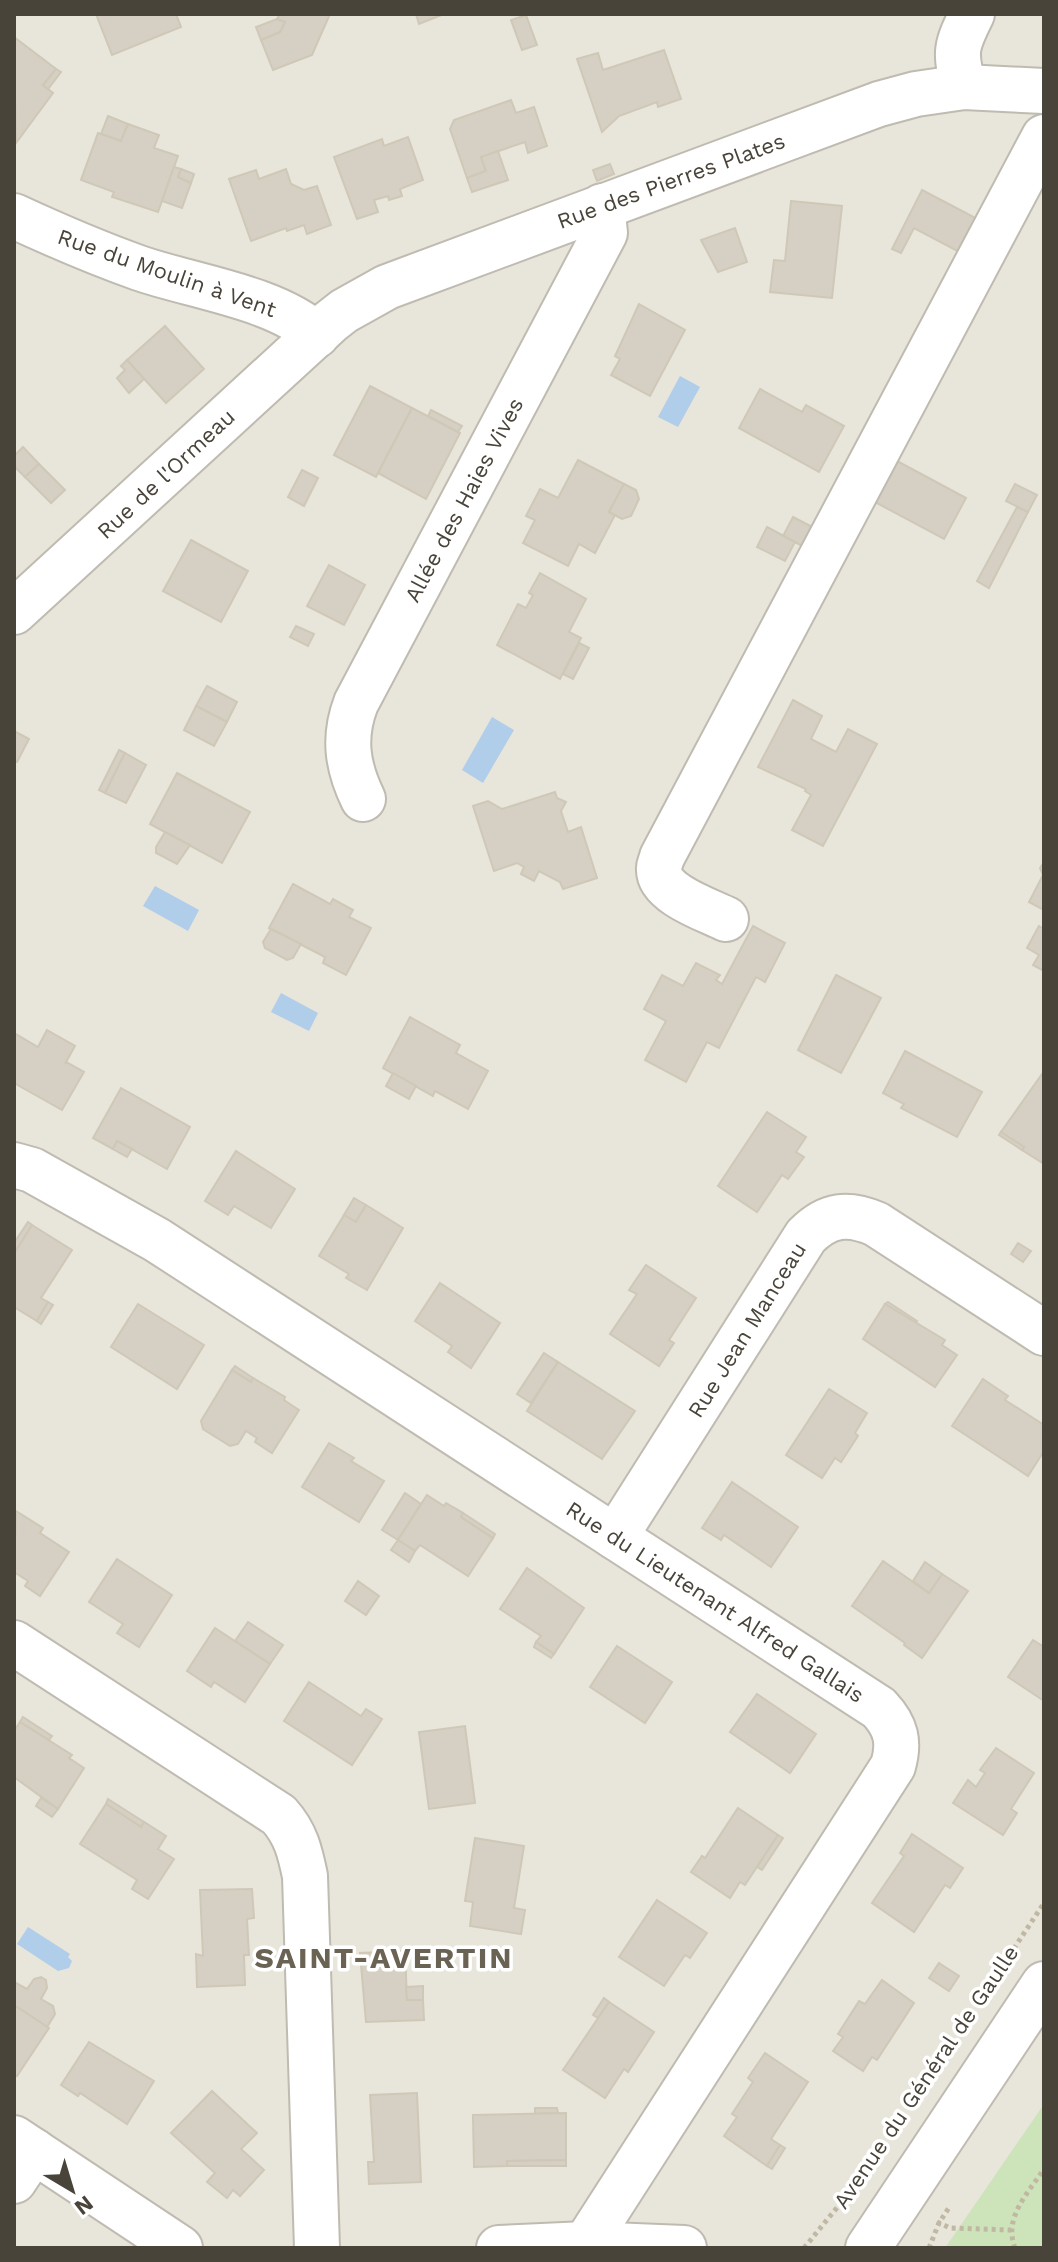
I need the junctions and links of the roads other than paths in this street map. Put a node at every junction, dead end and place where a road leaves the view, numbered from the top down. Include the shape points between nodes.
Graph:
1 (965, 29) edge
2 (964, 87) junction
3 (1044, 91) edge
4 (916, 94) junction
5 (1044, 137) edge
6 (602, 206) junction
7 (14, 216) edge
8 (317, 335) junction
9 (14, 612) edge
10 (363, 799) dead end
11 (726, 919) dead end
12 (14, 1165) edge
13 (1044, 1333) edge
14 (615, 1537) junction
15 (14, 1643) edge
16 (1044, 1984) edge
17 (21, 2157) edge
18 (584, 2246) edge
19 (180, 2248) edge
20 (317, 2248) edge
21 (499, 2248) edge
22 (684, 2248) edge
23 (868, 2248) edge

1 - 2 street via 957,59
1 - 4 street
2 - 3 street, Rue des Pierres Plates
2 - 4 street, Rue des Pierres Plates
4 - 6 street, Rue des Pierres Plates
5 - 11 street via 662,857 658,871 671,892
6 - 8 street, Rue des Pierres Plates via 387,287 344,311
6 - 10 street, Allée des Haies Vives via 605,233 356,703 346,746
7 - 8 street, Rue du Moulin à Vent via 139,268 271,307
8 - 9 street, Rue de l'Ormeau
12 - 14 street, Rue du Lieutenant Alfred Gallais via 157,1240
13 - 14 street, Rue Jean Manceau via 876,1224 859,1217 827,1219 806,1236
14 - 18 street, Rue du Lieutenant Alfred Gallais via 879,1708 890,1720 897,1752 893,1766
15 - 20 street via 279,1815 294,1836 305,1876
16 - 23 street, Avenue du Général de Gaulle
17 - 19 street
18 - 21 street
18 - 22 street

